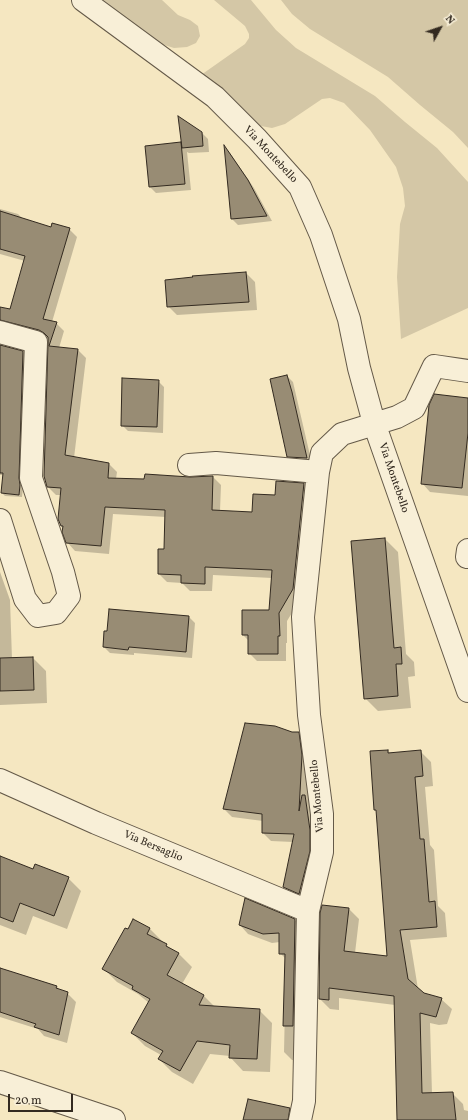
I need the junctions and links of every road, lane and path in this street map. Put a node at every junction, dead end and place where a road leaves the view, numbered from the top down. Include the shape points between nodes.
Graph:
1 (83, 0) edge
2 (0, 332) edge
3 (468, 371) edge
4 (374, 423) junction
5 (189, 465) dead end
6 (318, 472) junction
7 (0, 520) edge
8 (468, 691) edge
9 (0, 780) edge
10 (308, 911) junction
11 (0, 1082) edge
12 (114, 1120) edge
13 (300, 1120) edge

1 - 4 street, Via Montebello via 215,97 300,187 321,235 349,319
2 - 7 street via 36,342 32,478 69,596 56,612 38,616 25,599
3 - 4 street, Via Montebello via 434,366 414,408 397,417
4 - 6 street, Via Montebello via 342,434 322,453
4 - 8 street, Via Montebello
5 - 6 street via 216,463
6 - 10 street, Via Montebello via 303,617 309,715 322,814 322,852
9 - 10 street, Via Bersaglio
10 - 13 street, Via Montebello via 304,1101
11 - 12 street

